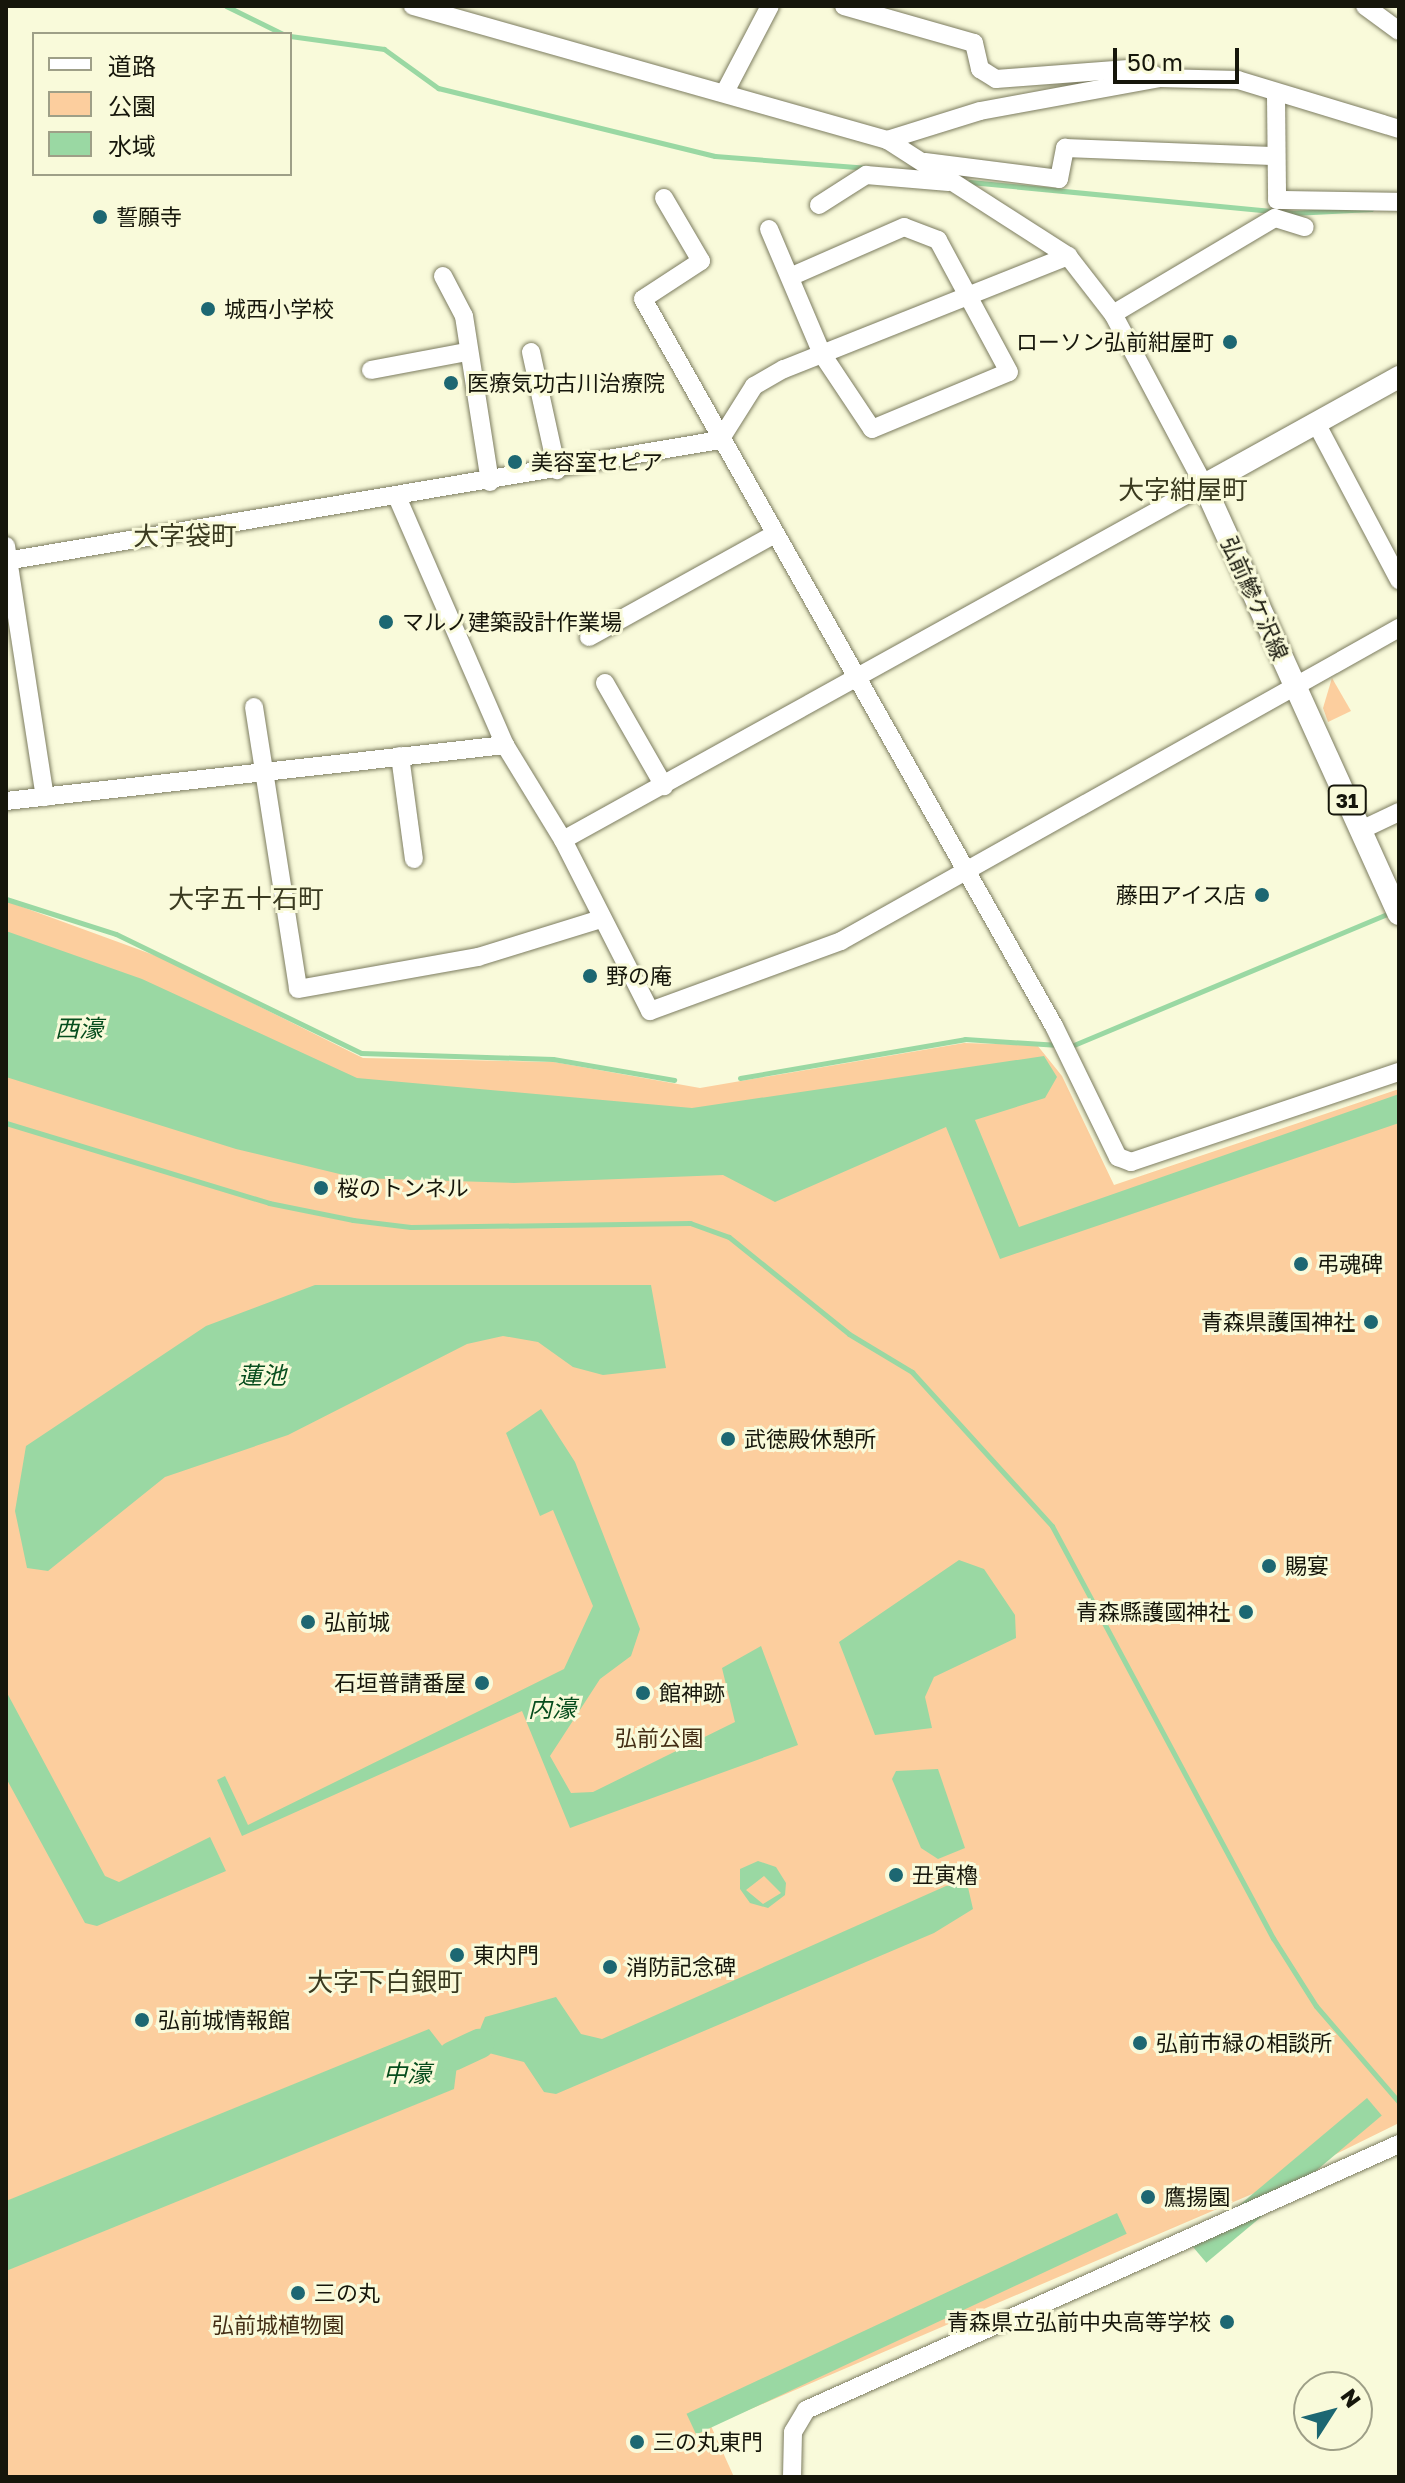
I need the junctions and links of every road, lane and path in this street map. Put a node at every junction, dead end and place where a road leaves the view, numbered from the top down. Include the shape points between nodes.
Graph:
1 (770, 6) edge
2 (844, 6) edge
3 (1365, 6) edge
4 (420, 7) edge
5 (1399, 31) edge
6 (1159, 78) junction
7 (726, 90) junction
8 (1276, 96) junction
9 (1399, 129) edge
10 (887, 140) junction
11 (1272, 156) junction
12 (918, 161) junction
13 (949, 182) junction
14 (664, 198) dead end
15 (1399, 202) edge
16 (819, 205) dead end
17 (1305, 227) dead end
18 (769, 229) dead end
19 (1068, 256) junction
20 (443, 276) dead end
21 (790, 277) junction
22 (973, 294) junction
23 (1113, 314) junction
24 (466, 352) junction
25 (531, 352) dead end
26 (822, 354) junction
27 (371, 370) dead end
28 (1399, 377) edge
29 (1316, 423) junction
30 (720, 440) junction
31 (557, 470) junction
32 (490, 482) junction
33 (1204, 485) junction
34 (398, 499) junction
35 (773, 535) junction
36 (8, 556) edge
37 (1399, 580) edge
38 (1399, 628) edge
39 (589, 637) dead end
40 (852, 678) junction
41 (605, 683) dead end
42 (1294, 686) junction
43 (254, 707) dead end
44 (505, 745) junction
45 (400, 756) junction
46 (262, 774) junction
47 (664, 786) junction
48 (45, 797) junction
49 (6, 801) edge
50 (1399, 812) edge
51 (1361, 830) junction
52 (563, 840) junction
53 (414, 859) dead end
54 (966, 874) junction
55 (1399, 914) edge
56 (601, 919) junction
57 (1399, 1072) edge
58 (1399, 2144) edge
59 (792, 2477) edge

1 - 7 street
2 - 6 street via 974,43 980,69 996,79 1142,68
3 - 5 street
4 - 7 street
6 - 8 street via 1238,80
6 - 10 street via 980,111
7 - 10 street
8 - 9 street
8 - 11 street
10 - 12 street
11 - 12 street via 1065,148 1059,179
11 - 15 street via 1277,200
12 - 13 street
13 - 16 street via 866,175
13 - 19 street
14 - 30 street via 701,261 643,299
17 - 23 street via 1275,218
18 - 21 street
19 - 22 street
19 - 23 street
20 - 24 street via 464,316
21 - 22 street via 904,227 938,240
21 - 26 street
22 - 26 street
22 - 26 street via 1009,372 872,429
23 - 33 street
24 - 27 street
24 - 32 street
25 - 31 street
26 - 30 street via 754,386
28 - 29 main road
29 - 33 main road
29 - 37 street
30 - 31 street
30 - 35 street
31 - 32 street
32 - 34 street
33 - 40 street
33 - 42 main road, 弘前鰺ケ沢線 / 31
34 - 36 street
34 - 44 street
35 - 39 street
35 - 40 street
36 - 48 street
38 - 42 street
40 - 47 street
40 - 54 street
41 - 47 street
42 - 51 main road, 弘前鰺ケ沢線 / 31
42 - 54 street
43 - 46 street
44 - 45 street
44 - 52 street
45 - 46 street
45 - 53 street
46 - 48 street
46 - 56 street via 298,989 478,957
47 - 52 street
48 - 49 street
50 - 51 street
51 - 55 main road, 弘前鰺ケ沢線 / 31
52 - 56 street
54 - 56 street via 841,941 650,1011
54 - 57 street via 1079,1071 1109,1142 1131,1162
58 - 59 street via 806,2410 793,2432

